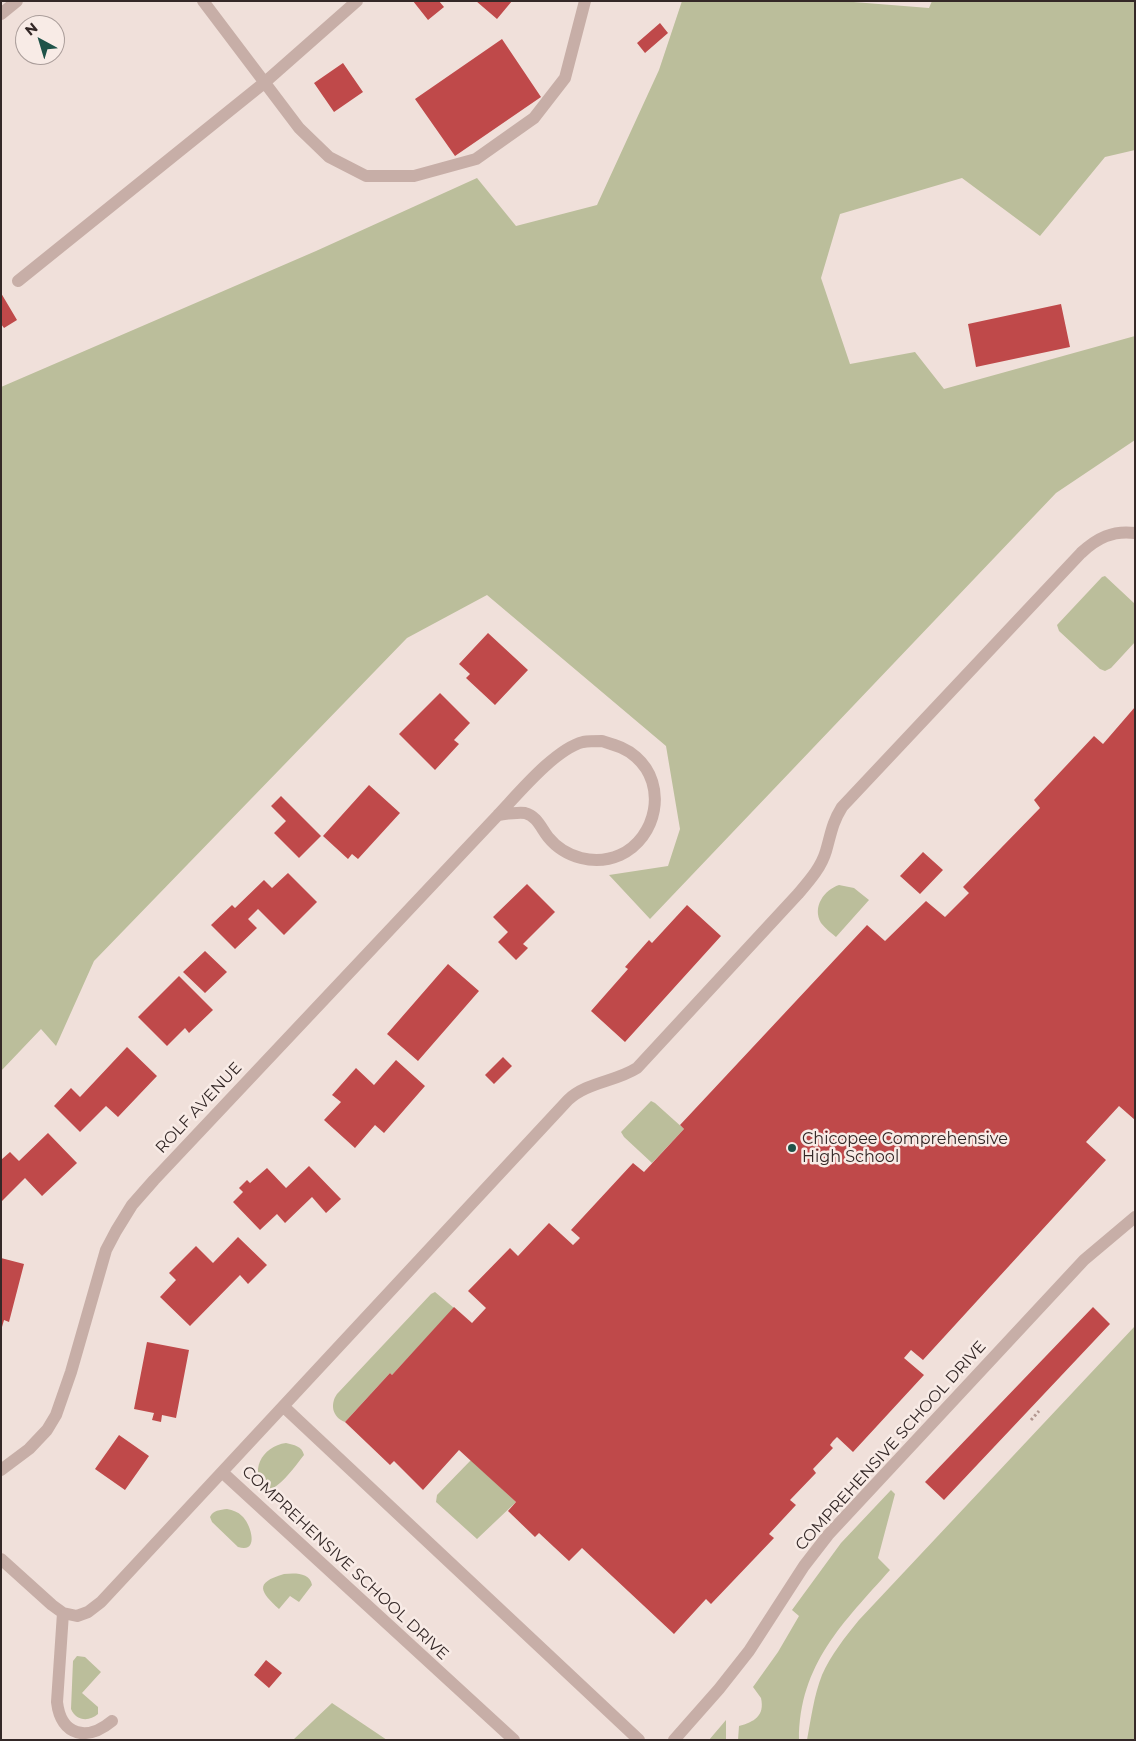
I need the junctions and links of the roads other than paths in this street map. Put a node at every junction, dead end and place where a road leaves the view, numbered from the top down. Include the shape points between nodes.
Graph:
1 (17, 1) edge
2 (203, 1) edge
3 (356, 1) edge
4 (585, 1) edge
5 (1, 14) edge
6 (264, 83) junction
7 (18, 281) dead end
8 (1135, 533) edge
9 (498, 815) junction
10 (1135, 1217) edge
11 (284, 1407) junction
12 (1, 1470) edge
13 (222, 1472) junction
14 (1, 1560) edge
15 (63, 1613) junction
16 (112, 1721) dead end
17 (514, 1740) edge
18 (639, 1740) edge
19 (674, 1740) edge

1 - 5 street
2 - 6 street
3 - 6 street
4 - 6 street via 564,78 534,118 476,159 414,176 366,176 330,157 299,128
6 - 7 street
8 - 11 street via 1101,537 1081,553 842,807 835,818 826,851 813,875 637,1068 624,1076 585,1088 568,1100
9 - 9 street, ROLF AVENUE via 526,813 540,823 548,837 562,850 581,858 601,860 620,855 636,844 648,829 655,810 655,791 649,773 637,757 621,746 602,741 583,742 550,762
9 - 12 street, ROLF AVENUE via 132,1205 106,1250 56,1415 29,1450
10 - 19 street, COMPREHENSIVE SCHOOL DRIVE via 1084,1260 828,1535 749,1651
11 - 13 street
11 - 18 street
13 - 15 street, COMPREHENSIVE SCHOOL DRIVE via 101,1602 77,1616
13 - 17 street, COMPREHENSIVE SCHOOL DRIVE
14 - 15 street
15 - 16 street via 58,1713 68,1728 83,1735 98,1733

